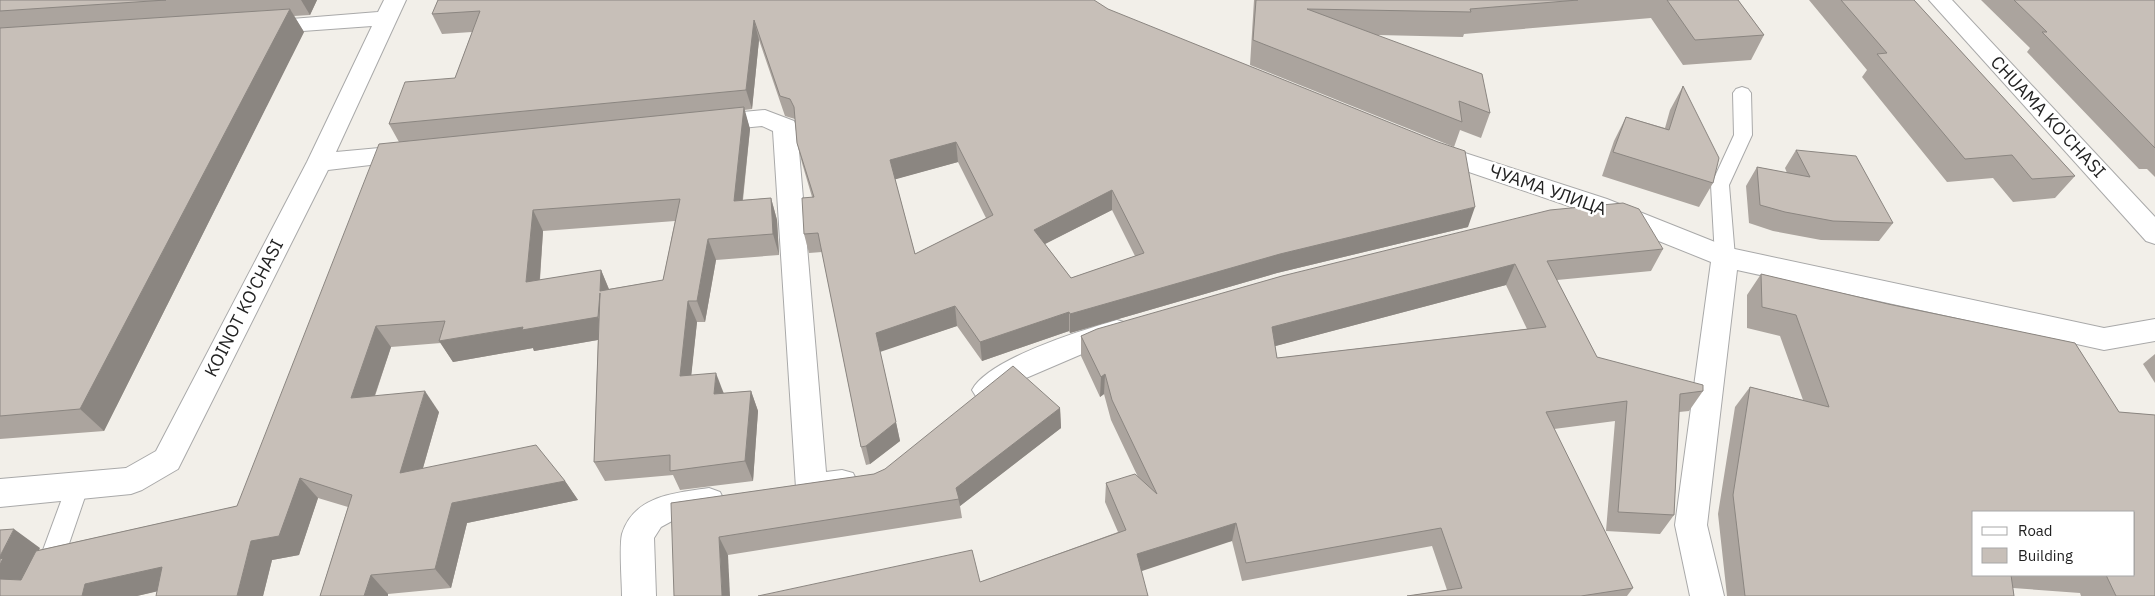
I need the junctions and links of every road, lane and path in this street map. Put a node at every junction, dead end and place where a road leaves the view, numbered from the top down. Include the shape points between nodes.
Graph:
1 (1940, 0) edge
2 (392, 9) edge
3 (239, 28) edge
4 (1742, 93) dead end
5 (686, 126) edge
6 (1406, 139) edge
7 (438, 150) edge
8 (319, 162) junction
9 (1598, 206) junction
10 (1551, 218) edge
11 (2155, 234) edge
12 (1725, 257) junction
13 (1136, 326) edge
14 (2155, 330) edge
15 (970, 404) edge
16 (868, 479) edge
17 (78, 485) junction
18 (0, 493) edge
19 (735, 499) edge
20 (35, 596) edge
21 (639, 596) edge
22 (1707, 596) edge

1 - 11 street, CHUAMA KO'CHASI
2 - 3 street
2 - 8 street, KOINOT KO'CHASI
4 - 12 lane via 1743,135 1720,185
5 - 16 street via 765,118 785,127 797,490
6 - 9 street, ЧУАМА УЛИЦА
7 - 8 street
8 - 17 street, KOINOT KO'CHASI via 167,460 130,481
9 - 10 street
9 - 12 street, ЧУАМА УЛИЦА
12 - 14 street, ЧУАМА УЛИЦА via 2104,339
12 - 22 street via 1691,525
13 - 15 street via 1089,339 1009,373
17 - 18 street, KOINOT KO'CHASI
17 - 20 lane via 47,573
19 - 21 street via 668,508 650,517 638,535

